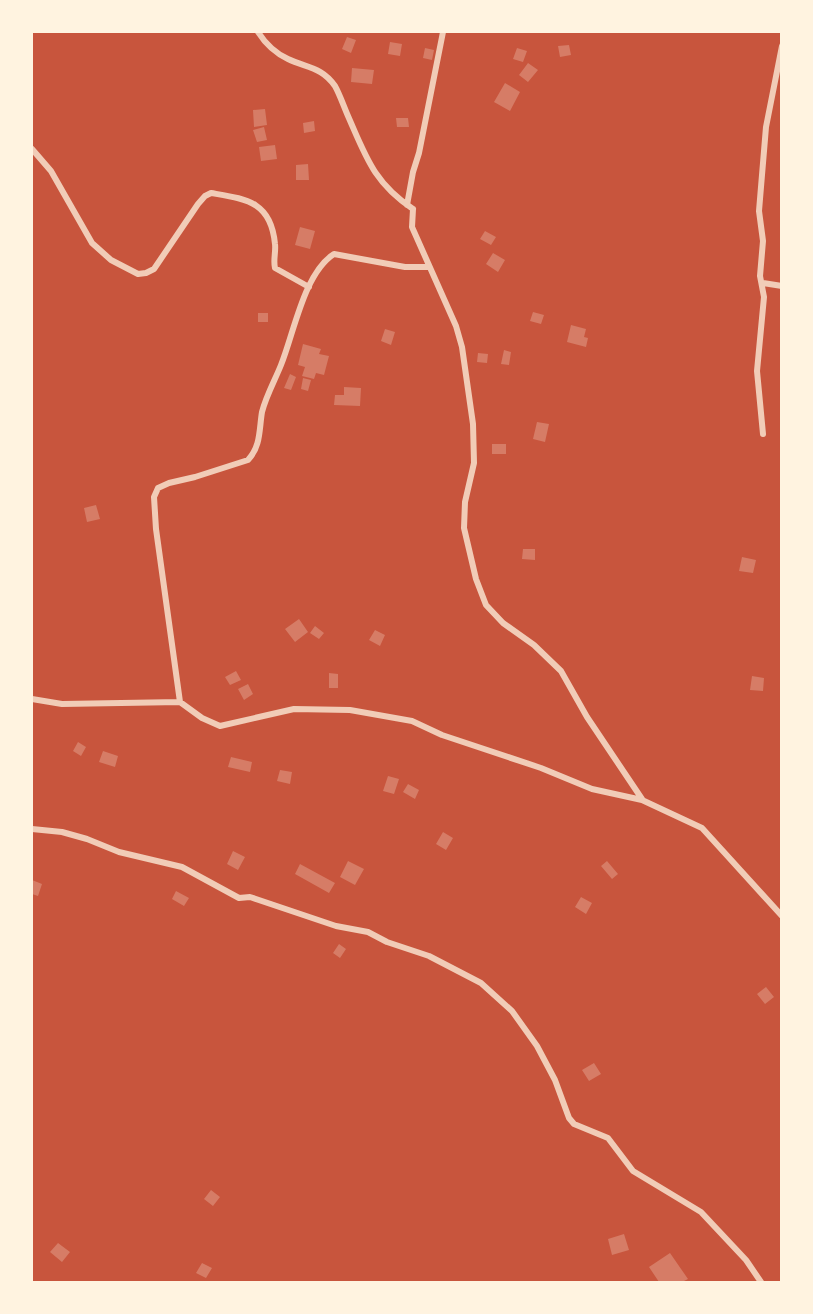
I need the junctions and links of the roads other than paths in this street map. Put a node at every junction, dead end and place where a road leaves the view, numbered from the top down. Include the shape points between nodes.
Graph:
1 (258, 32) edge
2 (443, 32) edge
3 (782, 46) edge
4 (32, 149) edge
5 (413, 209) junction
6 (429, 267) junction
7 (763, 283) junction
8 (782, 286) edge
9 (309, 287) junction
10 (764, 434) dead end
11 (32, 699) edge
12 (180, 702) junction
13 (642, 800) junction
14 (32, 829) edge
15 (782, 916) edge
16 (761, 1282) edge

1 - 5 street via 266,44 287,59 322,72 335,87 378,180
2 - 5 street via 406,204
3 - 7 street via 766,127 759,211
4 - 9 street via 51,171 92,243 124,268 138,274 154,269 198,204 211,193 255,203 262,209 273,234 275,268
5 - 6 street via 412,227
6 - 9 street via 405,267 334,254
6 - 13 street via 462,347 473,424 474,463 464,528 486,605 561,671
7 - 8 street
7 - 10 street via 765,297 756,371
9 - 12 street via 263,411 254,454 248,460 169,483 158,488 154,497
11 - 12 street via 62,704
12 - 13 street via 220,726 294,709 350,710 412,721 592,789
13 - 15 street via 702,828
14 - 16 street via 63,832 119,852 182,867 238,898 250,897 336,926 368,932 429,956 481,983 512,1011 537,1046 574,1124 608,1138 633,1171 701,1212

